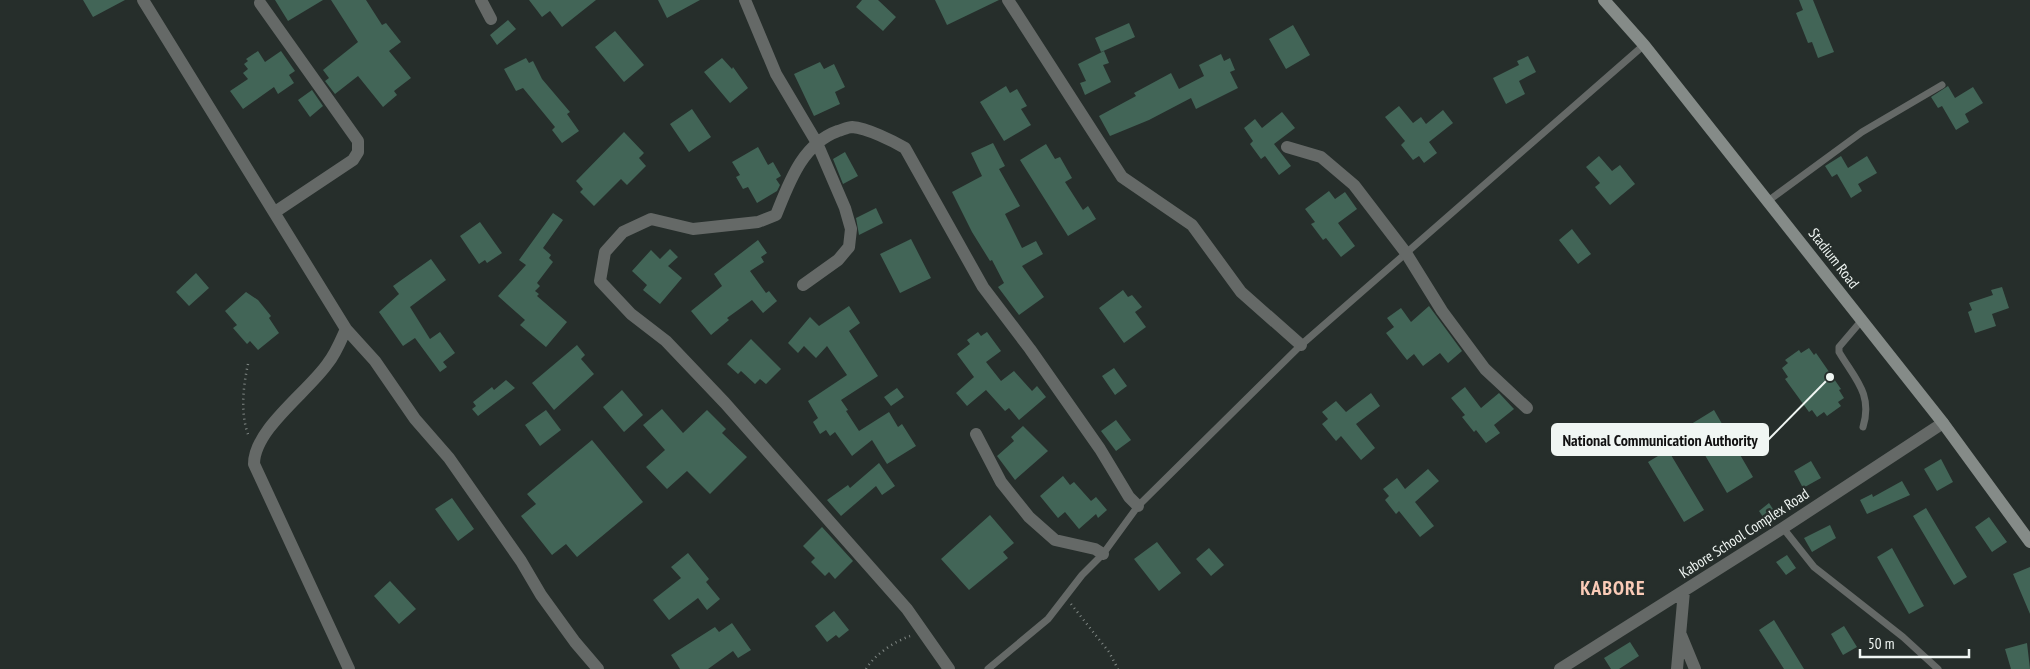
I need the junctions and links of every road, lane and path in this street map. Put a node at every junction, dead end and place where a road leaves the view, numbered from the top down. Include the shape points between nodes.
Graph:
1 (143, 0) edge
2 (481, 0) edge
3 (745, 0) edge
4 (1008, 0) edge
5 (1604, 0) edge
6 (260, 3) dead end
7 (491, 19) dead end
8 (1644, 45) junction
9 (1942, 85) dead end
10 (817, 143) junction
11 (1287, 148) dead end
12 (1768, 201) junction
13 (275, 212) junction
14 (1406, 253) junction
15 (803, 285) dead end
16 (1862, 320) junction
17 (346, 329) junction
18 (1301, 345) junction
19 (248, 364) dead end
20 (1527, 408) dead end
21 (1943, 423) junction
22 (1863, 427) dead end
23 (976, 434) dead end
24 (254, 453) junction
25 (1138, 506) junction
26 (1783, 528) junction
27 (2030, 542) edge
28 (1103, 554) junction
29 (1684, 590) junction
30 (1066, 597) junction
31 (923, 630) junction
32 (1680, 632) junction
33 (348, 669) edge
34 (598, 669) edge
35 (866, 669) edge
36 (949, 669) edge
37 (988, 669) edge
38 (1118, 669) edge
39 (1560, 669) edge
40 (1678, 669) edge
41 (1695, 669) edge
42 (1938, 669) edge

1 - 13 street
2 - 7 street
3 - 10 street via 776,74
4 - 18 street via 1122,177 1192,226 1241,292
5 - 8 main road, Stadium Road
6 - 13 street via 358,141 358,152 353,160
8 - 12 main road, Stadium Road
8 - 14 lane
9 - 12 lane via 1862,132
10 - 15 street via 851,229 849,247 838,260
10 - 25 street via 851,126 892,140 905,148 983,287 1035,356
10 - 31 street via 795,169 776,215 758,222 694,228 652,219 623,232 605,252 600,281 631,314 666,341 725,402
11 - 14 street via 1321,158 1354,185
12 - 16 main road, Stadium Road
13 - 17 street
14 - 18 lane
14 - 20 street via 1442,312 1485,370
16 - 21 main road, Stadium Road
16 - 22 lane via 1839,347 1865,396 1868,411
17 - 24 street via 328,363 269,430
17 - 34 street via 375,361 415,419 449,458 574,642
18 - 25 lane
19 - 24 path via 244,384 245,427
21 - 26 street, Kabore School Complex Road
21 - 27 main road, Stadium Road
23 - 28 street via 1001,482 1029,517 1055,540 1095,549
24 - 33 street via 254,464
25 - 28 lane
26 - 29 street, Kabore School Complex Road
26 - 42 lane via 1814,567
28 - 30 lane via 1082,574
29 - 32 street
29 - 39 street, Kabore School Complex Road
30 - 37 lane via 1048,618
30 - 38 path via 1109,652
31 - 35 path via 897,641
31 - 36 street
32 - 40 street
32 - 41 street

